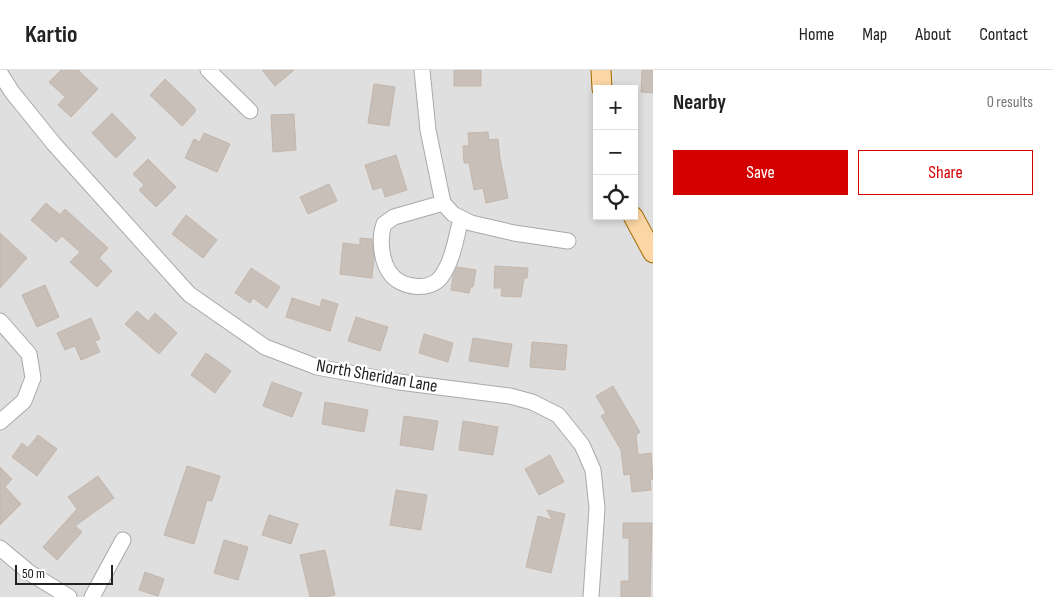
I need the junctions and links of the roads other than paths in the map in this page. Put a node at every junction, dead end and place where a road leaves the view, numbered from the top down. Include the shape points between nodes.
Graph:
1 (208, 70) edge
2 (422, 70) edge
3 (601, 70) edge
4 (0, 73) edge
5 (602, 85) edge
6 (250, 111) dead end
7 (443, 203) junction
8 (461, 218) junction
9 (635, 220) edge
10 (568, 241) dead end
11 (653, 253) edge
12 (0, 321) edge
13 (0, 422) edge
14 (123, 540) dead end
15 (0, 548) edge
16 (68, 597) edge
17 (92, 597) edge
18 (591, 597) edge

1 - 6 street
2 - 7 street via 428,130
3 - 5 main road
4 - 18 street, North Sheridan Lane via 54,144 189,294 265,347 317,367 399,382 510,396 532,402 558,415 582,444 593,470 597,508
7 - 8 street
7 - 8 street via 394,217 384,224 381,236 384,258 393,277 410,285 436,282 450,259
8 - 10 street via 514,233
9 - 11 main road
12 - 13 street via 28,354 33,378 24,401
14 - 17 street
15 - 16 street via 30,573

